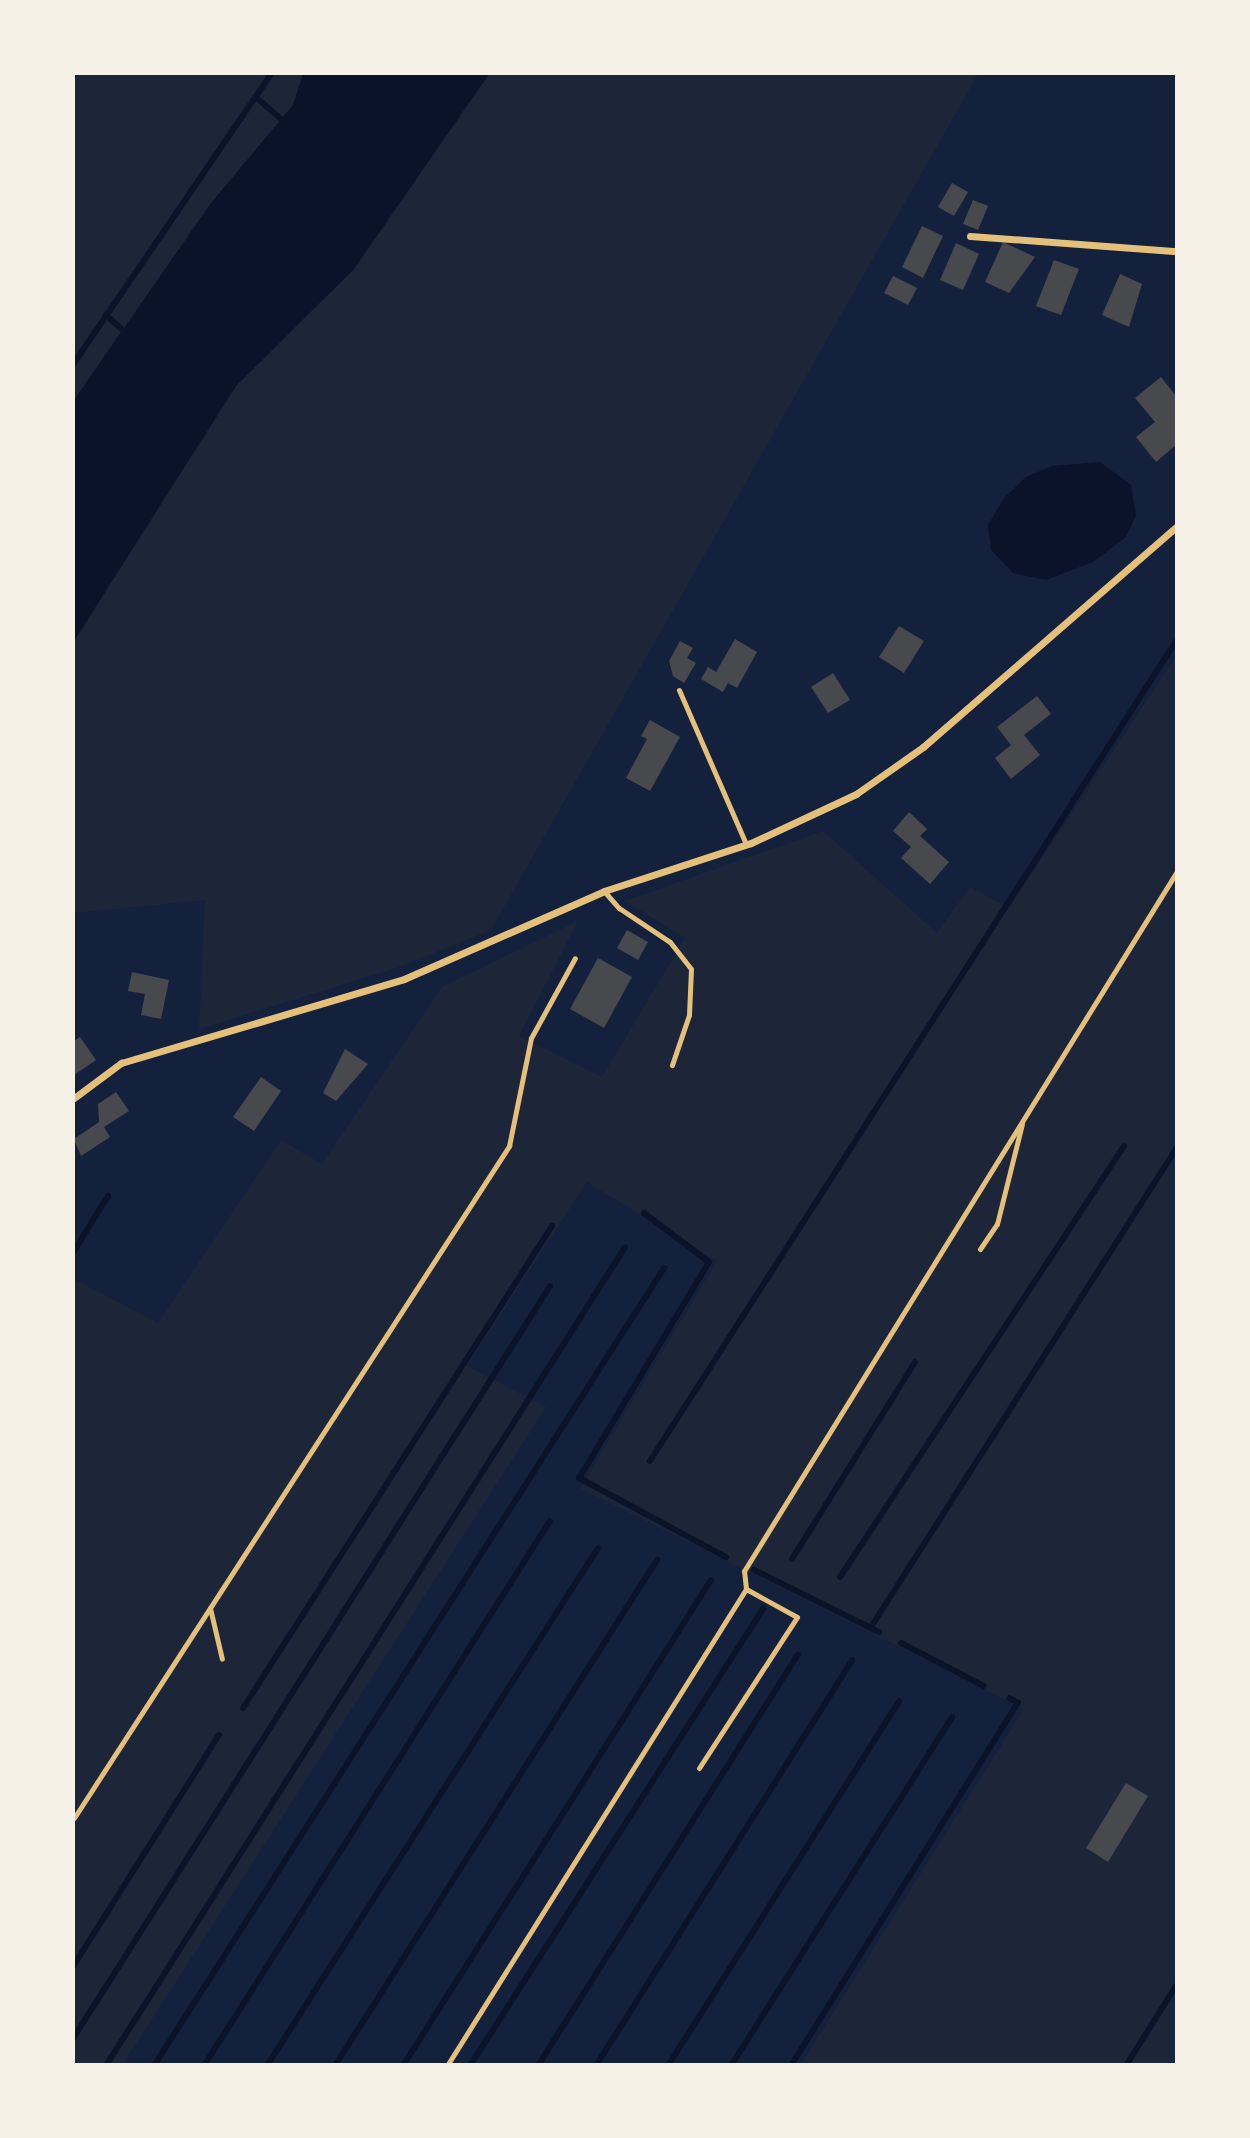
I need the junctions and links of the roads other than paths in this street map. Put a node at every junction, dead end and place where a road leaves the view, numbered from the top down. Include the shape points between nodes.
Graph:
1 (970, 236) dead end
2 (1177, 251) edge
3 (1177, 527) edge
4 (679, 691) dead end
5 (746, 844) junction
6 (1177, 873) edge
7 (604, 891) junction
8 (575, 958) dead end
9 (672, 1065) dead end
10 (74, 1098) edge
11 (1024, 1117) junction
12 (980, 1249) dead end
13 (746, 1589) junction
14 (210, 1608) junction
15 (222, 1659) dead end
16 (699, 1769) dead end
17 (74, 1818) edge
18 (448, 2064) edge

1 - 2 street
3 - 5 street via 923,747 856,794
4 - 5 lane
5 - 7 street
6 - 11 lane
7 - 9 lane via 619,908 670,942 691,969 689,1015
7 - 10 street via 404,979 121,1063
8 - 14 lane via 531,1038 509,1146
11 - 12 lane via 997,1224
11 - 13 lane via 744,1571
13 - 16 lane via 797,1617
13 - 18 lane
14 - 15 lane
14 - 17 lane

